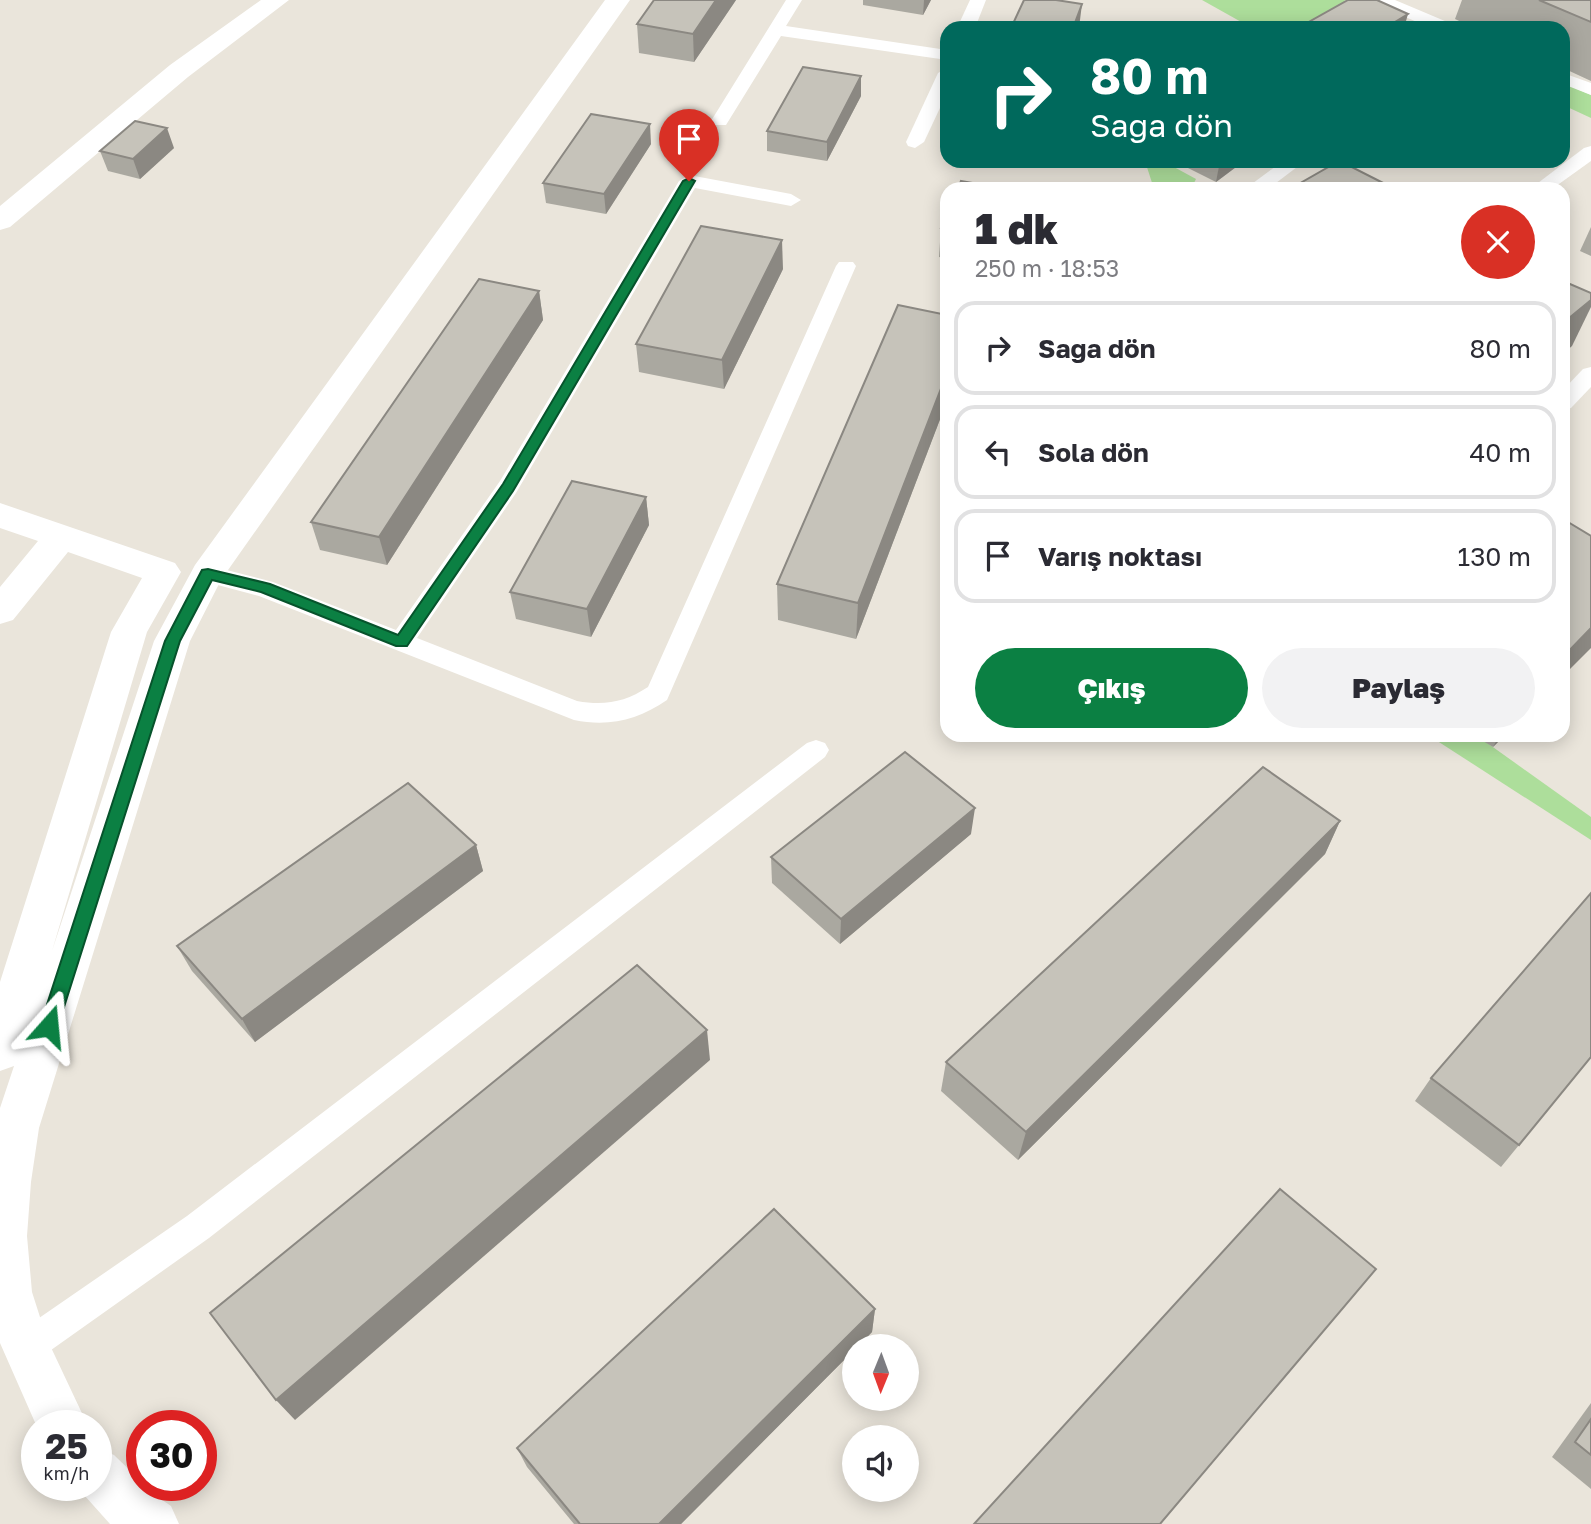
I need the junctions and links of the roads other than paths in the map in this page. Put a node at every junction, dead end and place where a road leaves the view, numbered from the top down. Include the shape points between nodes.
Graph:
1 (277, 0) edge
2 (618, 0) edge
3 (794, 0) edge
4 (978, 0) edge
5 (1381, 0) edge
6 (969, 21) edge
7 (1430, 21) edge
8 (776, 30) junction
9 (940, 54) edge
10 (1570, 81) edge
11 (940, 88) edge
12 (1591, 90) edge
13 (720, 121) dead end
14 (915, 142) dead end
15 (1591, 152) edge
16 (1570, 167) edge
17 (1286, 168) edge
18 (1569, 168) edge
19 (1265, 182) edge
20 (1550, 182) edge
21 (791, 200) dead end
22 (0, 222) edge
23 (846, 266) dead end
24 (1591, 374) edge
25 (1570, 396) edge
26 (0, 515) edge
27 (61, 537) junction
28 (208, 574) junction
29 (0, 611) edge
30 (401, 642) junction
31 (816, 750) dead end
32 (0, 1051) edge
33 (25, 1348) junction
34 (55, 1410) edge
35 (112, 1489) edge
36 (153, 1524) edge

1 - 22 street via 179,71
2 - 28 street
3 - 8 lane
4 - 6 lane
5 - 7 lane
8 - 9 lane
8 - 13 lane
10 - 12 lane
11 - 14 lane
15 - 16 lane
17 - 19 lane
18 - 20 lane
21 - 30 lane via 689,181 508,487
23 - 30 lane via 658,693 626,711 591,714
24 - 25 lane
26 - 27 street
27 - 29 street
27 - 32 street via 163,572 129,632
28 - 30 lane via 264,588
28 - 33 street via 172,641 16,1128 4,1200 5,1273
31 - 33 lane via 198,1227
33 - 34 street
35 - 36 street

